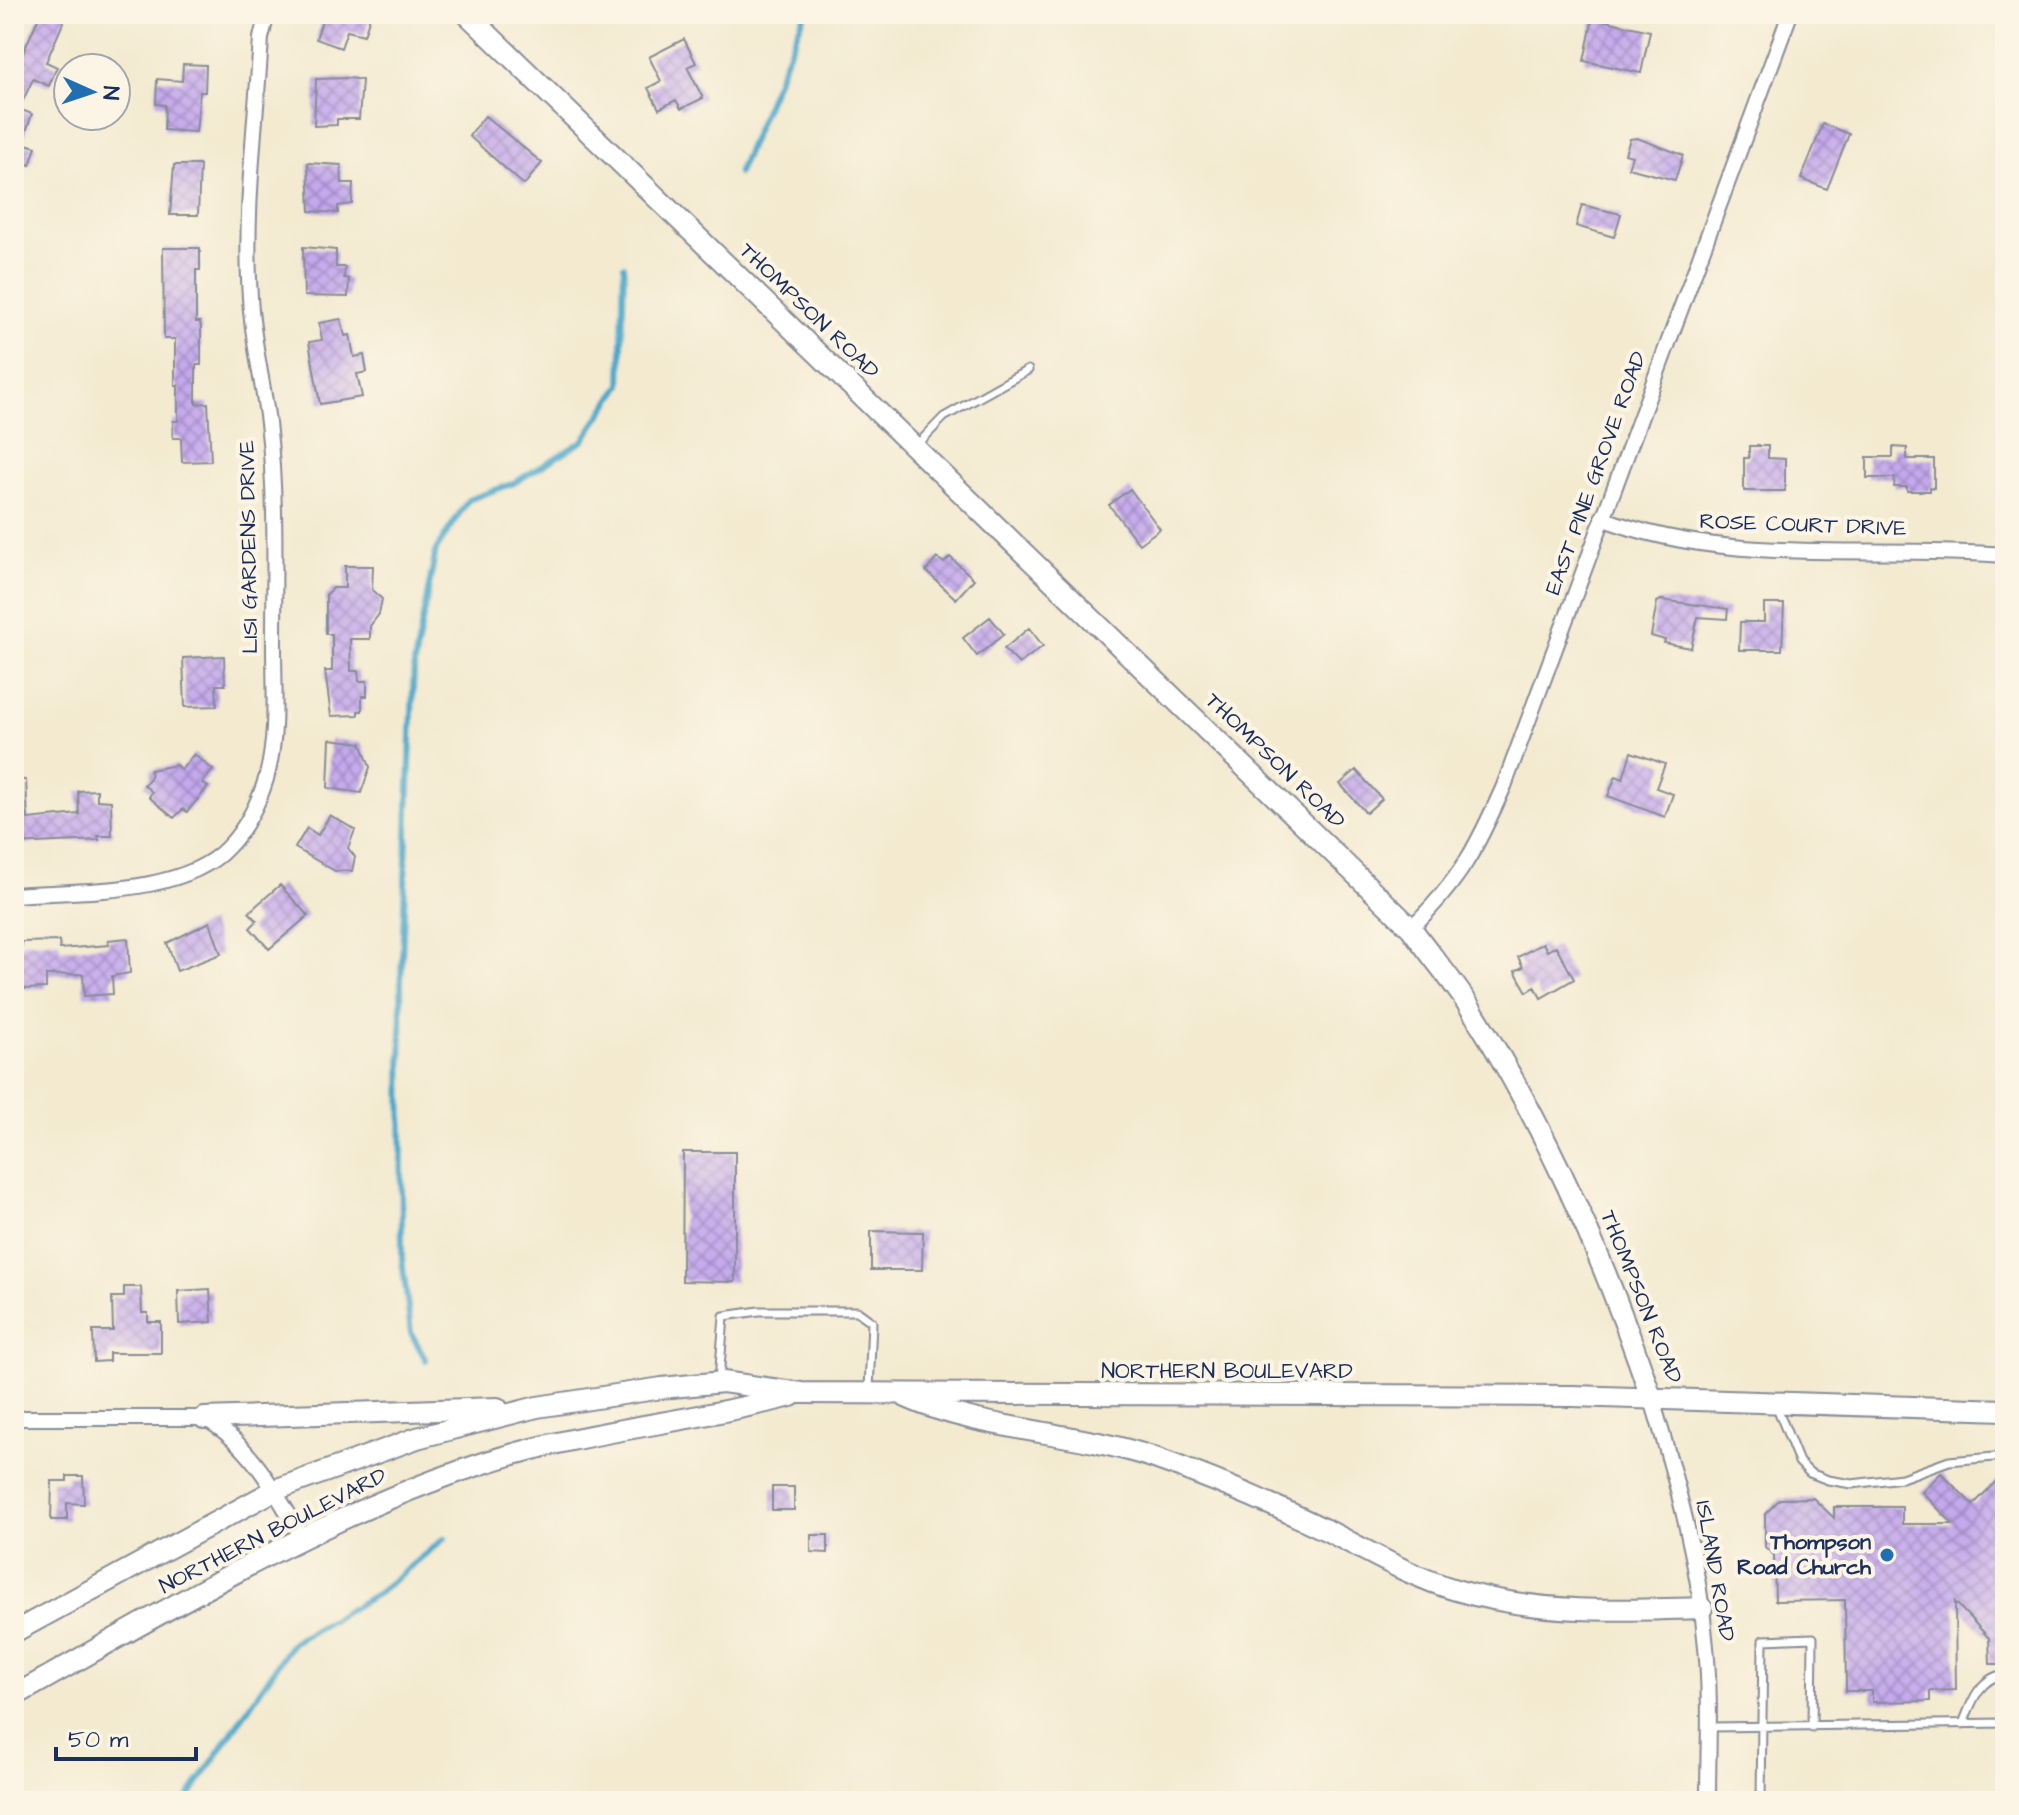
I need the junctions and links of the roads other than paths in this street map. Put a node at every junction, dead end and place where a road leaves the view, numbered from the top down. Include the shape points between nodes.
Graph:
1 (267, 14) edge
2 (467, 14) edge
3 (1790, 14) edge
4 (1028, 370) dead end
5 (915, 447) junction
6 (1602, 518) junction
7 (2005, 555) edge
8 (14, 895) edge
9 (1411, 928) junction
10 (719, 1382) junction
11 (801, 1393) junction
12 (869, 1394) junction
13 (898, 1394) junction
14 (1652, 1400) junction
15 (1775, 1403) junction
16 (537, 1407) junction
17 (2005, 1410) edge
18 (14, 1418) edge
19 (204, 1418) junction
20 (2005, 1456) edge
21 (275, 1490) junction
22 (303, 1539) junction
23 (1702, 1608) junction
24 (14, 1632) edge
25 (2005, 1674) edge
26 (14, 1696) edge
27 (2005, 1723) edge
28 (1963, 1724) junction
29 (1707, 1727) junction
30 (1760, 1727) junction
31 (1812, 1727) junction
32 (1708, 1801) edge
33 (1761, 1801) edge

1 - 8 street, LISI GARDENS DRIVE via 251,193 250,297 269,426 274,528 273,733 266,779 252,813 211,861 176,877 136,886
2 - 5 main road, THOMPSON ROAD
3 - 6 street, EAST PINE GROVE ROAD
4 - 5 lane via 944,417
5 - 9 main road, THOMPSON ROAD
6 - 7 street, ROSE COURT DRIVE via 1664,539 1715,547
6 - 9 street, EAST PINE GROVE ROAD via 1504,786 1473,855 1444,896
9 - 14 main road, THOMPSON ROAD via 1473,1011 1578,1205 1620,1303
10 - 11 main road, NORTHERN BOULEVARD
10 - 12 lane via 724,1316 857,1311 872,1322
10 - 16 main road, NORTHERN BOULEVARD
11 - 12 main road, NORTHERN BOULEVARD
11 - 22 main road, NORTHERN BOULEVARD via 729,1412 594,1434 487,1462
12 - 13 main road, NORTHERN BOULEVARD
13 - 14 main road, NORTHERN BOULEVARD
13 - 23 main road via 931,1409 1151,1457 1265,1502 1457,1591 1548,1608
14 - 15 main road, THOMPSON ROAD
14 - 23 street, ISLAND ROAD via 1676,1477
15 - 17 main road, THOMPSON ROAD
15 - 20 lane via 1799,1462 1828,1480 1852,1484 1902,1478 1949,1461
16 - 19 main road
16 - 21 main road, NORTHERN BOULEVARD via 378,1450
18 - 19 street
19 - 21 street via 223,1428 252,1457
21 - 22 street
21 - 24 main road, NORTHERN BOULEVARD
22 - 26 main road, NORTHERN BOULEVARD
23 - 29 street, ISLAND ROAD
25 - 28 lane via 1979,1690
27 - 28 lane
28 - 31 lane
29 - 30 lane
29 - 32 street, ISLAND ROAD
30 - 31 lane
30 - 31 lane via 1763,1640 1813,1638
30 - 33 lane

